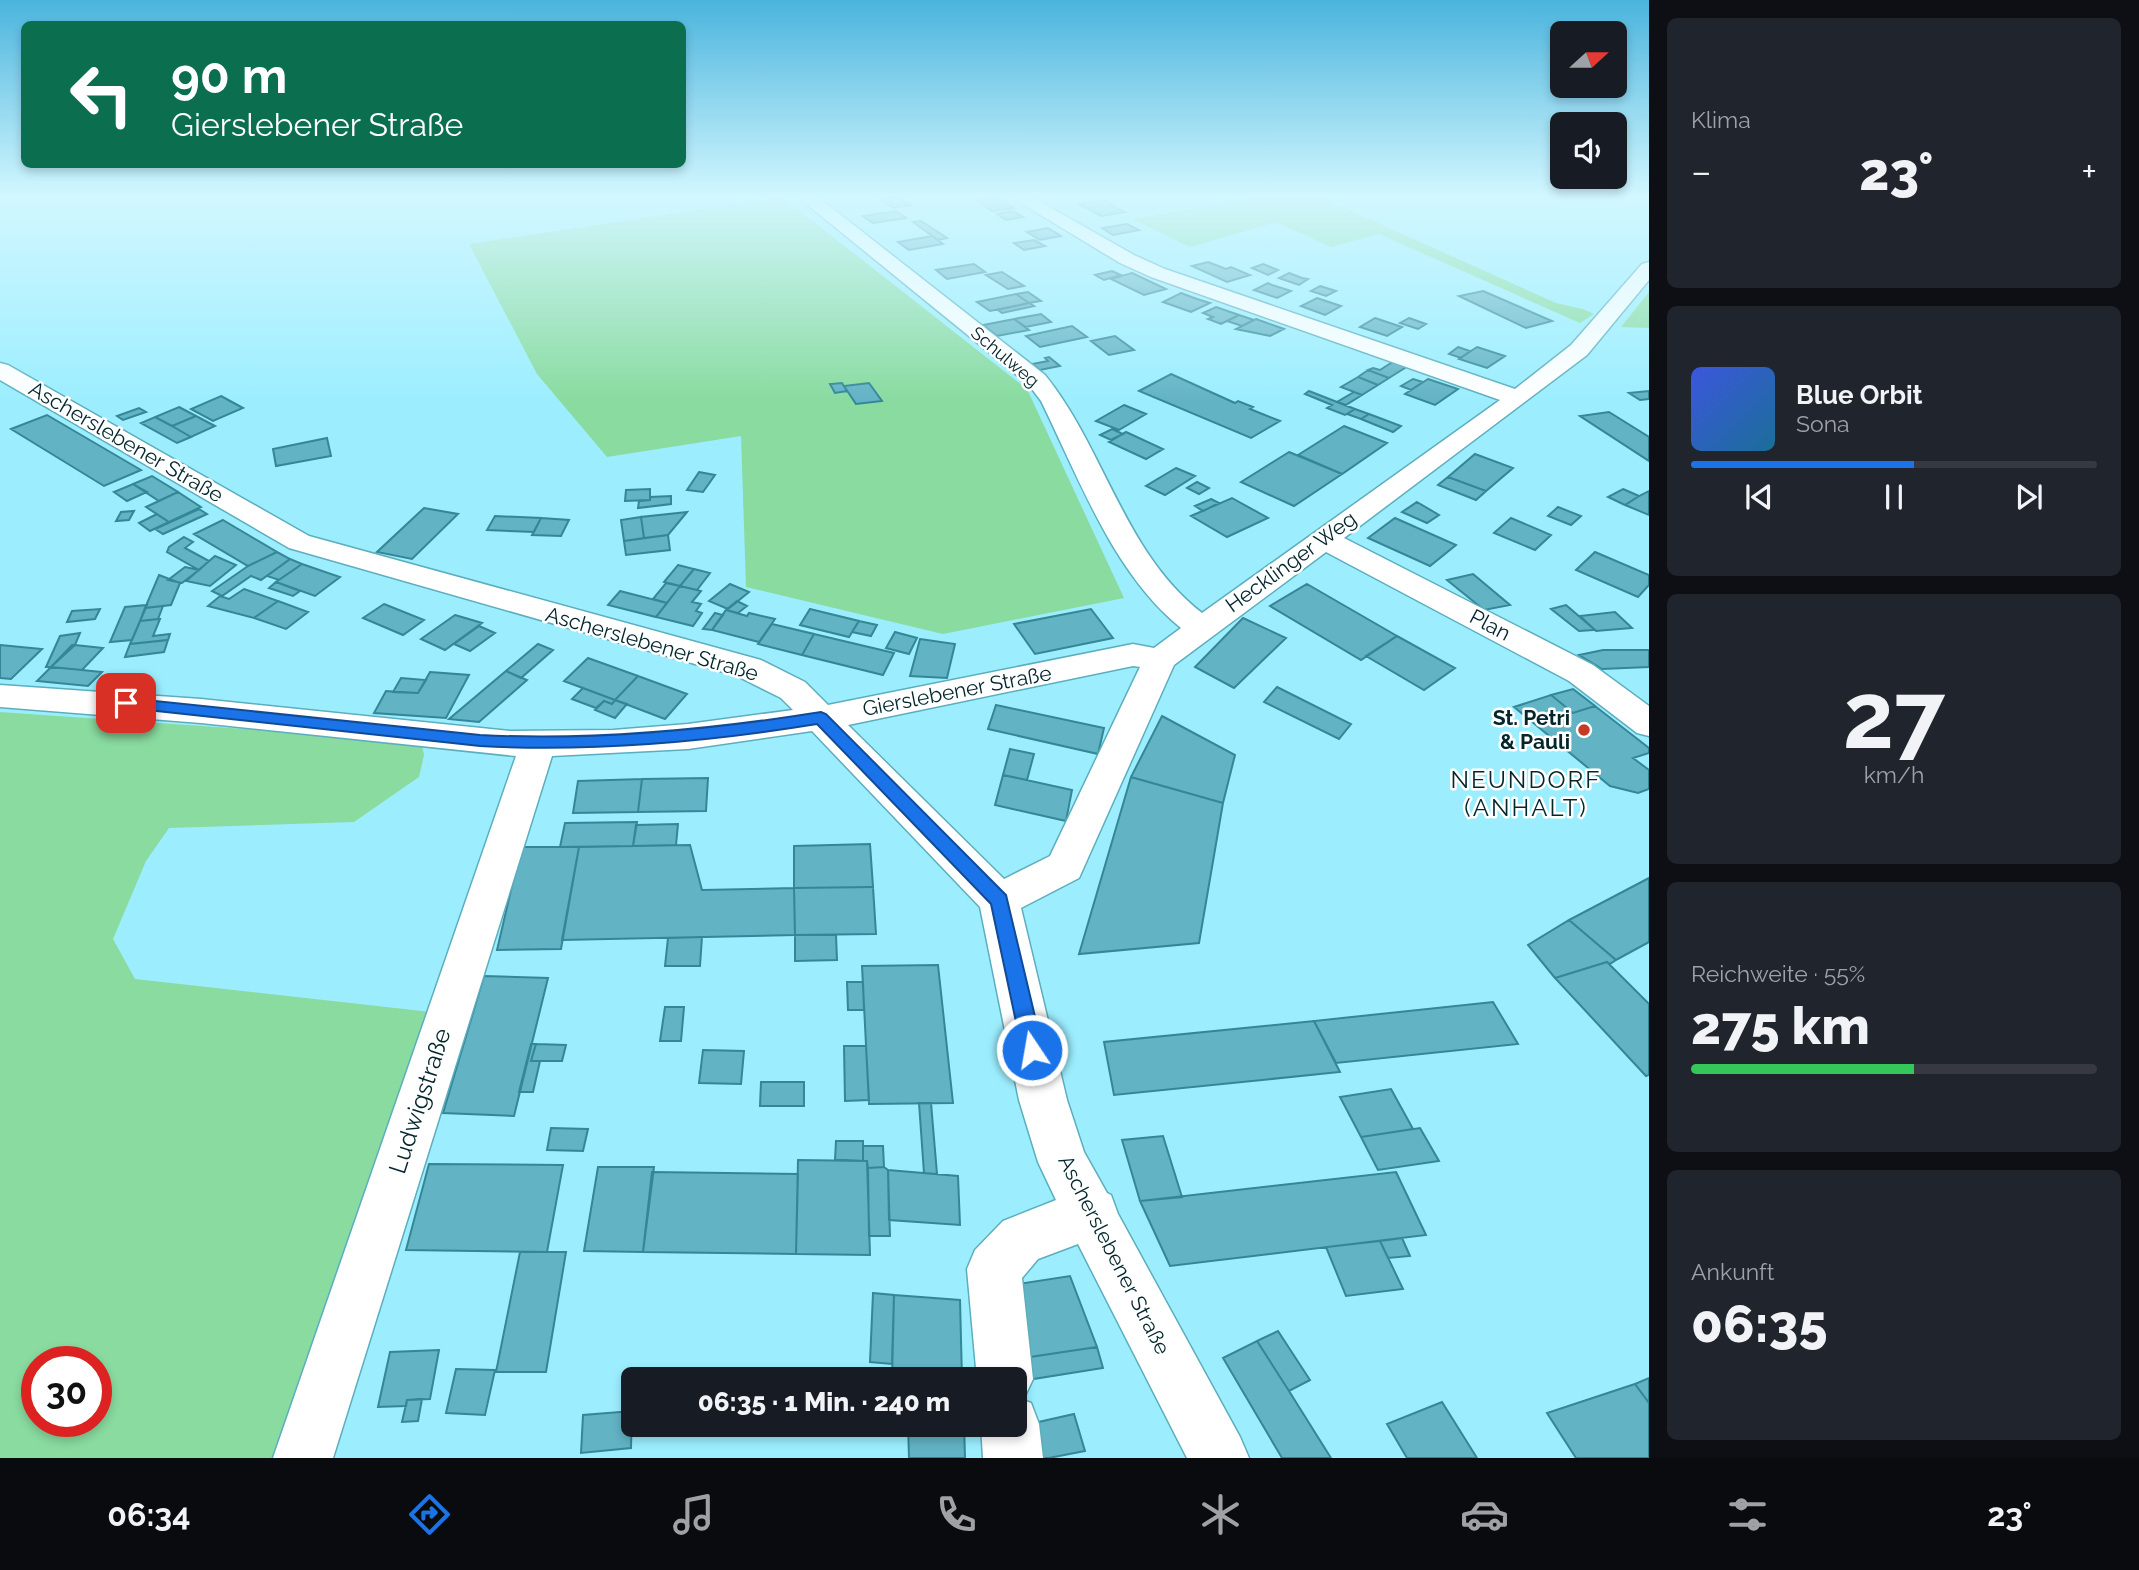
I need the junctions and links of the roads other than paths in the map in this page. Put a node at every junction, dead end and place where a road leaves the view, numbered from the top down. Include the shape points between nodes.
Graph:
1 (893, 265) edge
2 (1140, 265) edge
3 (1649, 268) edge
4 (0, 370) edge
5 (1518, 398) junction
6 (1324, 539) junction
7 (1200, 628) junction
8 (1160, 659) junction
9 (0, 696) edge
10 (821, 718) junction
11 (1649, 724) edge
12 (538, 744) junction
13 (999, 900) junction
14 (1093, 1213) junction
15 (1004, 1367) edge
16 (1011, 1437) edge
17 (303, 1458) edge
18 (1013, 1458) edge
19 (1219, 1458) edge

1 - 7 street, Schulweg via 1037,380 1052,399 1134,559 1168,601
2 - 5 street
3 - 5 street, Hecklinger Weg via 1583,347
4 - 10 street, Ascherslebener Straße via 299,542 749,668 793,690
5 - 6 street, Hecklinger Weg
6 - 7 street, Hecklinger Weg
6 - 11 street, Plan via 1581,673
7 - 8 street, Hecklinger Weg
8 - 10 street, Gierslebener Straße via 1133,655
8 - 13 street, Hecklinger Weg via 1065,867
9 - 12 street, Gierslebener Straße via 151,705
10 - 12 street, Gierslebener Straße via 721,734
10 - 13 street, Ascherslebener Straße
12 - 17 street, Ludwigstraße
13 - 14 street, Ascherslebener Straße via 1043,1100 1063,1162
14 - 15 street via 1021,1239 994,1269
14 - 19 street, Ascherslebener Straße
16 - 18 street

